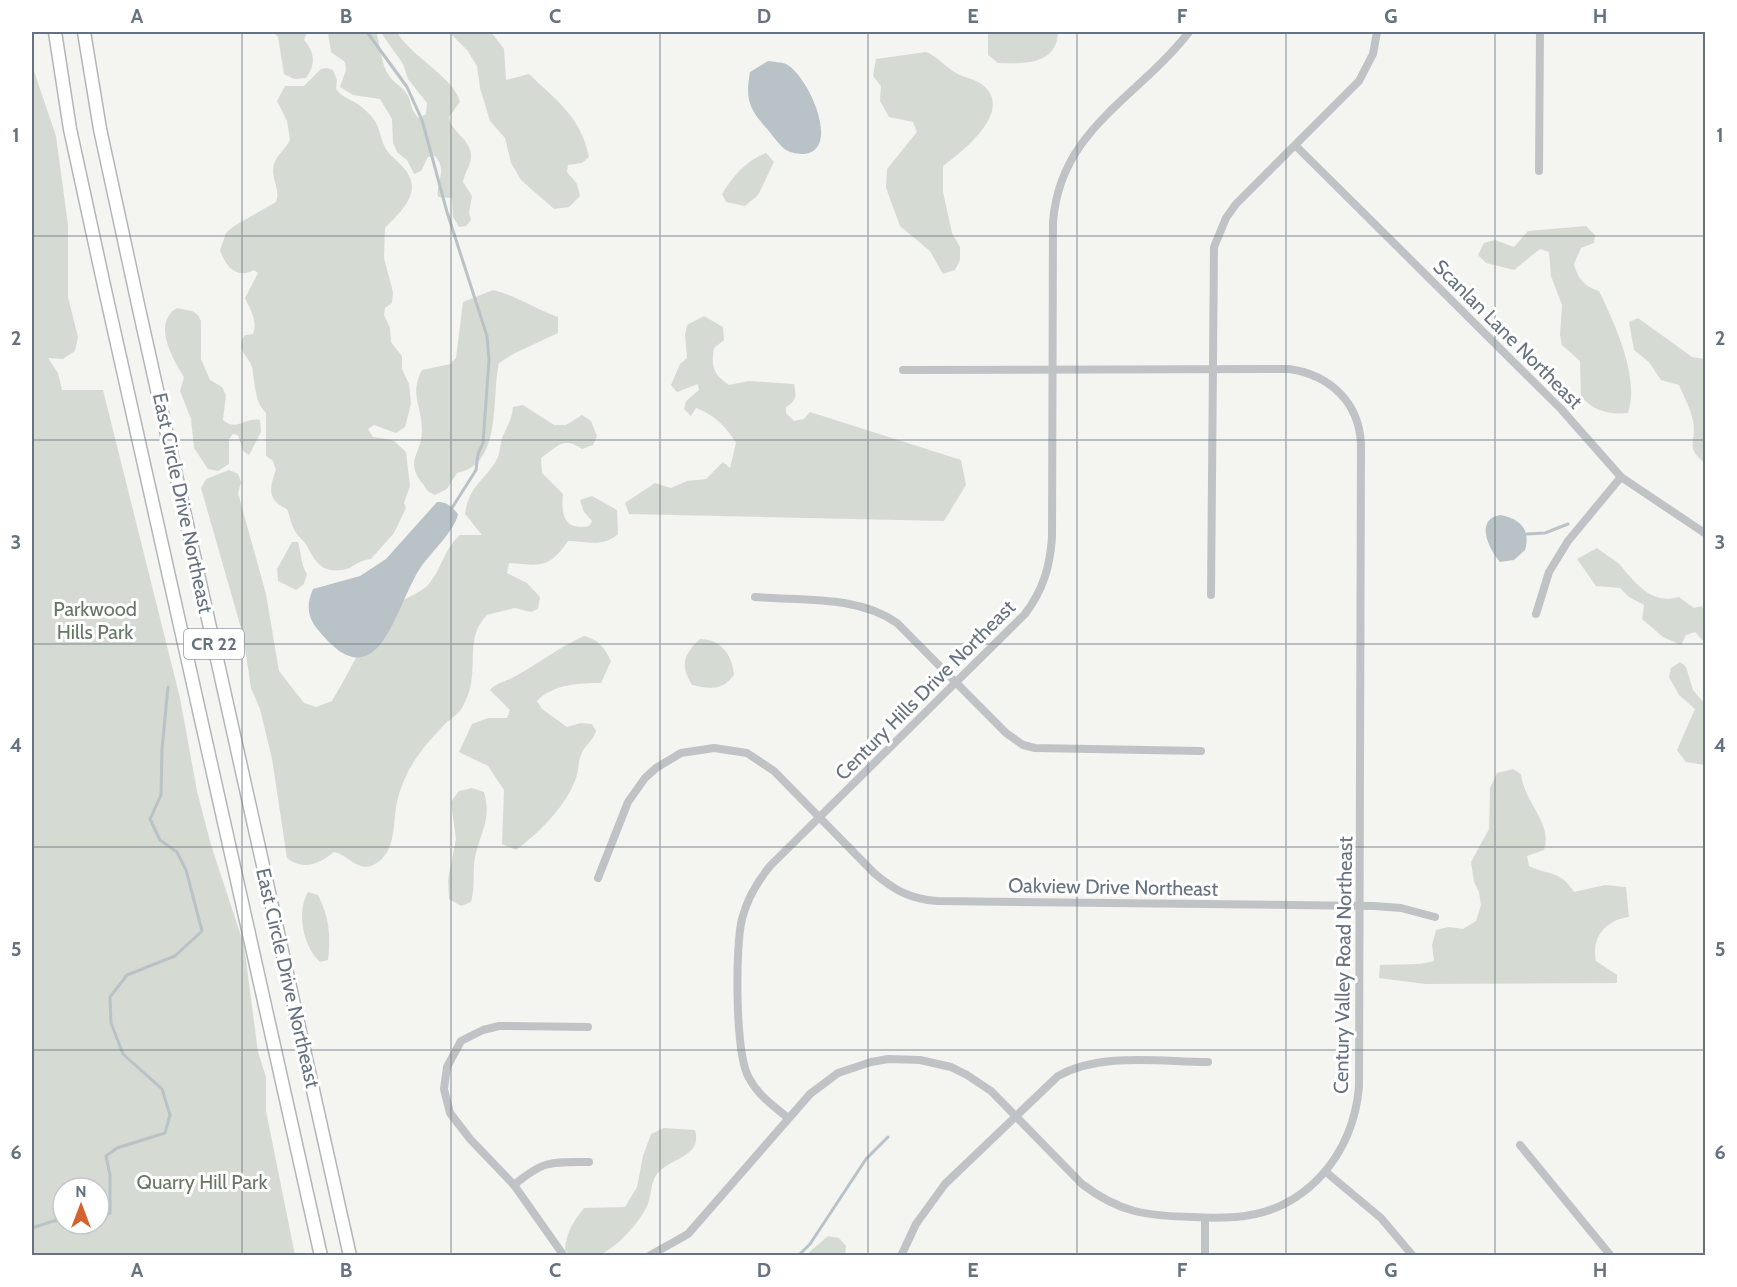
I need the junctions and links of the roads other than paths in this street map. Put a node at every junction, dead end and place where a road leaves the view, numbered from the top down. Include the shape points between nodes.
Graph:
1 (55, 32) edge
2 (84, 32) edge
3 (1189, 32) edge
4 (1377, 32) edge
5 (1540, 32) edge
6 (1296, 146) junction
7 (1539, 171) dead end
8 (1052, 369) junction
9 (903, 370) dead end
10 (1211, 370) junction
11 (1621, 477) junction
12 (1706, 534) edge
13 (1211, 595) dead end
14 (754, 597) dead end
15 (1536, 614) dead end
16 (957, 683) junction
17 (1201, 751) dead end
18 (820, 819) junction
19 (598, 878) dead end
20 (1361, 906) junction
21 (1435, 917) dead end
22 (588, 1027) dead end
23 (1208, 1062) dead end
24 (1015, 1116) junction
25 (787, 1118) junction
26 (1520, 1145) dead end
27 (589, 1162) dead end
28 (1326, 1172) junction
29 (514, 1185) junction
30 (1205, 1218) junction
31 (321, 1256) edge
32 (351, 1256) edge
33 (564, 1256) edge
34 (649, 1256) edge
35 (901, 1256) edge
36 (1205, 1256) edge
37 (1413, 1256) edge
38 (1611, 1256) edge

1 - 31 main road, East Circle Drive Northeast / CR 22 via 66,110 100,267
2 - 32 main road, East Circle Drive Northeast / CR 22 via 134,287
3 - 8 street, Century Hills Drive Northeast via 1082,142 1058,185 1053,222
4 - 6 street via 1373,54 1359,81
5 - 7 street
6 - 10 street via 1236,204 1219,232 1213,258
6 - 11 street, Scanlan Lane Northeast via 1561,410
8 - 9 street, Century Valley Road Northeast
8 - 10 street, Century Valley Road Northeast
8 - 16 street, Century Hills Drive Northeast via 1052,537 1047,575 1025,614
10 - 13 street
10 - 20 street, Century Valley Road Northeast via 1289,369 1317,375 1345,398 1358,421
11 - 12 street, Scanlan Lane Northeast
11 - 15 street via 1568,541 1549,572
14 - 16 street via 871,608 897,623
16 - 17 street via 1023,746
16 - 18 street, Century Hills Drive Northeast
18 - 19 street, Oakview Drive Northeast via 761,761 730,748 697,749 667,759 636,789
18 - 20 street, Oakview Drive Northeast via 886,883 903,894 924,900
18 - 25 street, Century Hills Drive Northeast via 761,877 747,904 739,936 740,1055 757,1090
20 - 21 street, Oakview Drive Northeast via 1401,908
20 - 28 street, Century Valley Road Northeast via 1358,1102 1351,1131
22 - 29 street via 500,1026 483,1030 461,1041 447,1067 444,1089 450,1113
23 - 24 street via 1106,1061 1082,1065 1058,1076
24 - 25 street, Century Valley Road Northeast via 991,1091 967,1075 935,1063 903,1059 871,1062 838,1073
24 - 30 street, Century Valley Road Northeast via 1082,1184 1111,1204 1137,1214
24 - 35 street via 930,1203
25 - 34 street, Century Valley Road Northeast via 688,1234
26 - 38 street
27 - 29 street via 552,1162 535,1167
28 - 30 street, Century Valley Road Northeast via 1298,1196 1268,1210
28 - 37 street via 1381,1218
29 - 33 street
30 - 36 street

